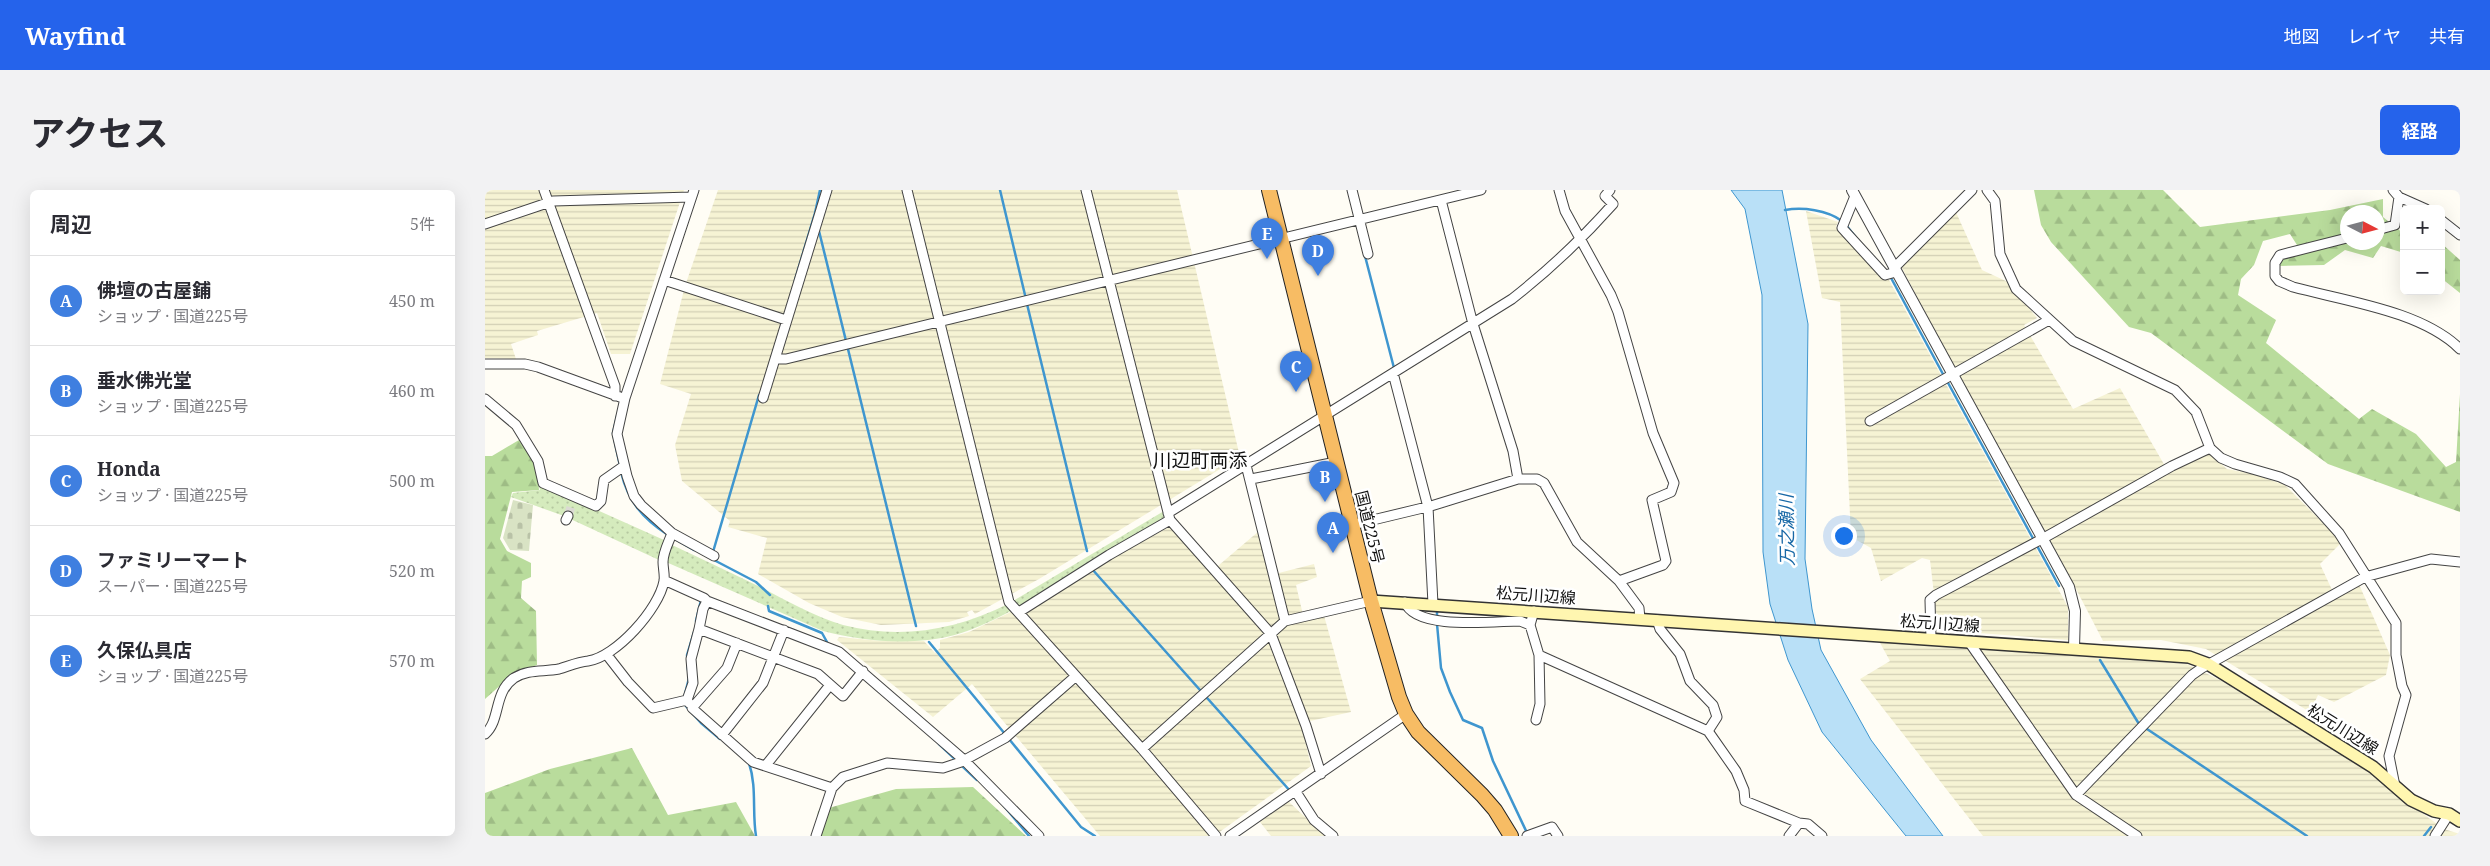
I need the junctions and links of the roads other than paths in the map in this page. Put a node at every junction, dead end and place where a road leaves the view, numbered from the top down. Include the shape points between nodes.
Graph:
1 (544, 190) edge
2 (827, 190) edge
3 (907, 190) edge
4 (1086, 190) edge
5 (1269, 190) edge
6 (1352, 190) edge
7 (1481, 190) edge
8 (1559, 190) edge
9 (1610, 190) edge
10 (1972, 190) edge
11 (1987, 190) edge
12 (1853, 192) edge
13 (693, 194) edge
14 (2396, 194) edge
15 (1441, 200) junction
16 (551, 201) junction
17 (2418, 205) edge
18 (1357, 219) junction
19 (2445, 223) edge
20 (485, 224) edge
21 (2385, 228) edge
22 (2460, 235) edge
23 (1281, 240) junction
24 (2340, 240) edge
25 (1579, 241) junction
26 (1368, 254) dead end
27 (1892, 272) junction
28 (664, 280) junction
29 (1108, 280) junction
30 (784, 319) junction
31 (2049, 320) junction
32 (939, 321) junction
33 (1473, 324) junction
34 (2460, 349) edge
35 (775, 359) junction
36 (485, 364) edge
37 (1393, 373) junction
38 (1948, 377) junction
39 (620, 397) junction
40 (763, 398) dead end
41 (485, 399) edge
42 (1325, 415) junction
43 (1870, 421) dead end
44 (2211, 448) junction
45 (1336, 462) junction
46 (1246, 465) junction
47 (621, 467) junction
48 (1251, 479) junction
49 (1518, 479) junction
50 (1430, 506) junction
51 (1169, 517) junction
52 (1352, 525) junction
53 (671, 536) junction
54 (2038, 542) junction
55 (714, 556) dead end
56 (2460, 562) edge
57 (2365, 577) junction
58 (664, 580) junction
59 (1619, 581) junction
60 (707, 601) junction
61 (1371, 601) junction
62 (1405, 602) junction
63 (1433, 604) junction
64 (1534, 611) junction
65 (1019, 612) junction
66 (1640, 619) junction
67 (1657, 620) junction
68 (1285, 621) junction
69 (1530, 625) junction
70 (699, 628) junction
71 (784, 630) junction
72 (1271, 634) junction
73 (1931, 638) junction
74 (1969, 642) junction
75 (737, 643) junction
76 (2074, 648) junction
77 (1539, 654) junction
78 (607, 655) junction
79 (773, 658) junction
80 (2208, 664) junction
81 (863, 671) junction
82 (1076, 676) junction
83 (830, 685) junction
84 (690, 704) junction
85 (1405, 714) junction
86 (1536, 720) dead end
87 (1708, 732) junction
88 (485, 734) edge
89 (722, 734) junction
90 (1142, 749) junction
91 (961, 762) junction
92 (765, 764) junction
93 (1321, 774) junction
94 (2395, 786) junction
95 (832, 788) junction
96 (1293, 793) junction
97 (2076, 795) junction
98 (2449, 814) junction
99 (2460, 821) edge
100 (1799, 823) junction
101 (816, 836) edge
102 (1039, 836) edge
103 (1215, 836) edge
104 (1230, 836) edge
105 (1333, 836) edge
106 (1511, 836) edge
107 (1528, 836) edge
108 (1559, 836) edge
109 (1789, 836) edge
110 (1822, 836) edge
111 (2137, 836) edge
112 (2435, 836) edge

1 - 16 street
2 - 30 street
3 - 32 street
4 - 29 street
5 - 23 highway, 国道225号
6 - 18 street
7 - 15 street
8 - 25 street
9 - 25 street via 1605,196 1613,204
10 - 27 street
11 - 31 street via 1995,201 2000,254 2009,275 2017,290
12 - 27 street
12 - 27 street via 1841,228
13 - 16 street
13 - 28 street
14 - 17 street
14 - 21 street via 2395,225
15 - 18 street
15 - 33 street
16 - 20 street
16 - 39 street
18 - 23 street
18 - 26 street
19 - 22 street
23 - 29 street
23 - 42 highway, 国道225号
24 - 34 street via 2280,255 2275,263 2275,276 2293,287 2416,320 2439,331
25 - 33 street via 1512,299
25 - 59 street via 1618,312 1653,433 1675,483 1671,492 1651,500 1666,561 1663,566
27 - 38 street
28 - 30 street
28 - 39 street
29 - 32 street
29 - 51 street
30 - 35 street
31 - 38 street
31 - 44 street via 2073,341 2175,390 2196,412
32 - 35 street
32 - 65 street via 1007,596
33 - 37 street
33 - 49 street via 1513,451
35 - 40 street
36 - 39 street via 538,367
37 - 42 street
37 - 50 street
38 - 43 street
38 - 54 street
39 - 47 street via 617,434
41 - 47 street via 516,425 538,461 543,483 574,501 596,506 601,501 603,480
42 - 45 highway, 国道225号
42 - 46 street
44 - 54 street
44 - 57 street via 2221,458 2235,464 2295,484 2339,533
45 - 48 street
45 - 52 highway, 国道225号
46 - 48 street
46 - 51 street
47 - 53 street via 641,505
48 - 68 street
49 - 50 street
49 - 59 street via 1537,479 1544,483 1577,542
50 - 52 street
50 - 63 street
51 - 65 street
51 - 72 street
52 - 61 highway, 国道225号
53 - 55 street
53 - 58 street via 663,560
54 - 73 street via 1930,600
54 - 76 street via 2069,587 2074,602
56 - 57 street via 2431,559
57 - 80 street
57 - 94 street via 2396,623 2396,655 2406,695 2389,756
58 - 60 street
58 - 78 street via 640,624
59 - 66 street via 1639,608
60 - 70 street
60 - 71 street
61 - 62 main road, 松元川辺線
61 - 68 street
61 - 85 highway, 国道225号
62 - 63 main road, 松元川辺線
62 - 69 street via 1414,613 1440,622 1520,621
63 - 64 main road, 松元川辺線
64 - 66 main road, 松元川辺線
64 - 69 street
65 - 82 street
66 - 67 main road, 松元川辺線
67 - 73 main road, 松元川辺線
67 - 87 street via 1660,629 1680,654 1690,682 1716,709 1717,717
68 - 72 street
69 - 77 street
70 - 75 street
70 - 84 street via 691,659 693,682
71 - 79 street
71 - 81 street via 839,652
72 - 90 street
72 - 93 street
73 - 74 main road, 松元川辺線
74 - 76 main road, 松元川辺線
74 - 97 street
75 - 79 street
75 - 84 street via 727,668
76 - 80 main road, 松元川辺線 via 2189,657
77 - 86 street via 1540,704
77 - 87 street
78 - 84 street via 653,708
78 - 88 street via 558,669 523,673 513,679 503,689
79 - 83 street via 818,674
79 - 89 street via 753,698
80 - 94 main road, 松元川辺線 via 2373,767
80 - 97 street via 2192,675
81 - 83 street via 843,696
81 - 91 street
82 - 90 street
82 - 91 street via 1007,736
83 - 92 street
84 - 89 street
85 - 93 street
85 - 106 highway, 国道225号 via 1418,732 1491,805
87 - 100 street via 1739,778 1745,801
89 - 92 street via 753,762
90 - 103 street
91 - 95 street via 943,768 887,763 843,777
91 - 102 street
92 - 95 street
93 - 96 street
94 - 98 main road, 松元川辺線 via 2411,800
95 - 101 street
96 - 104 street
96 - 105 street via 1314,820
97 - 111 street
98 - 99 main road, 松元川辺線
98 - 112 street
100 - 109 street
100 - 110 street via 1808,824
107 - 108 street via 1552,827

